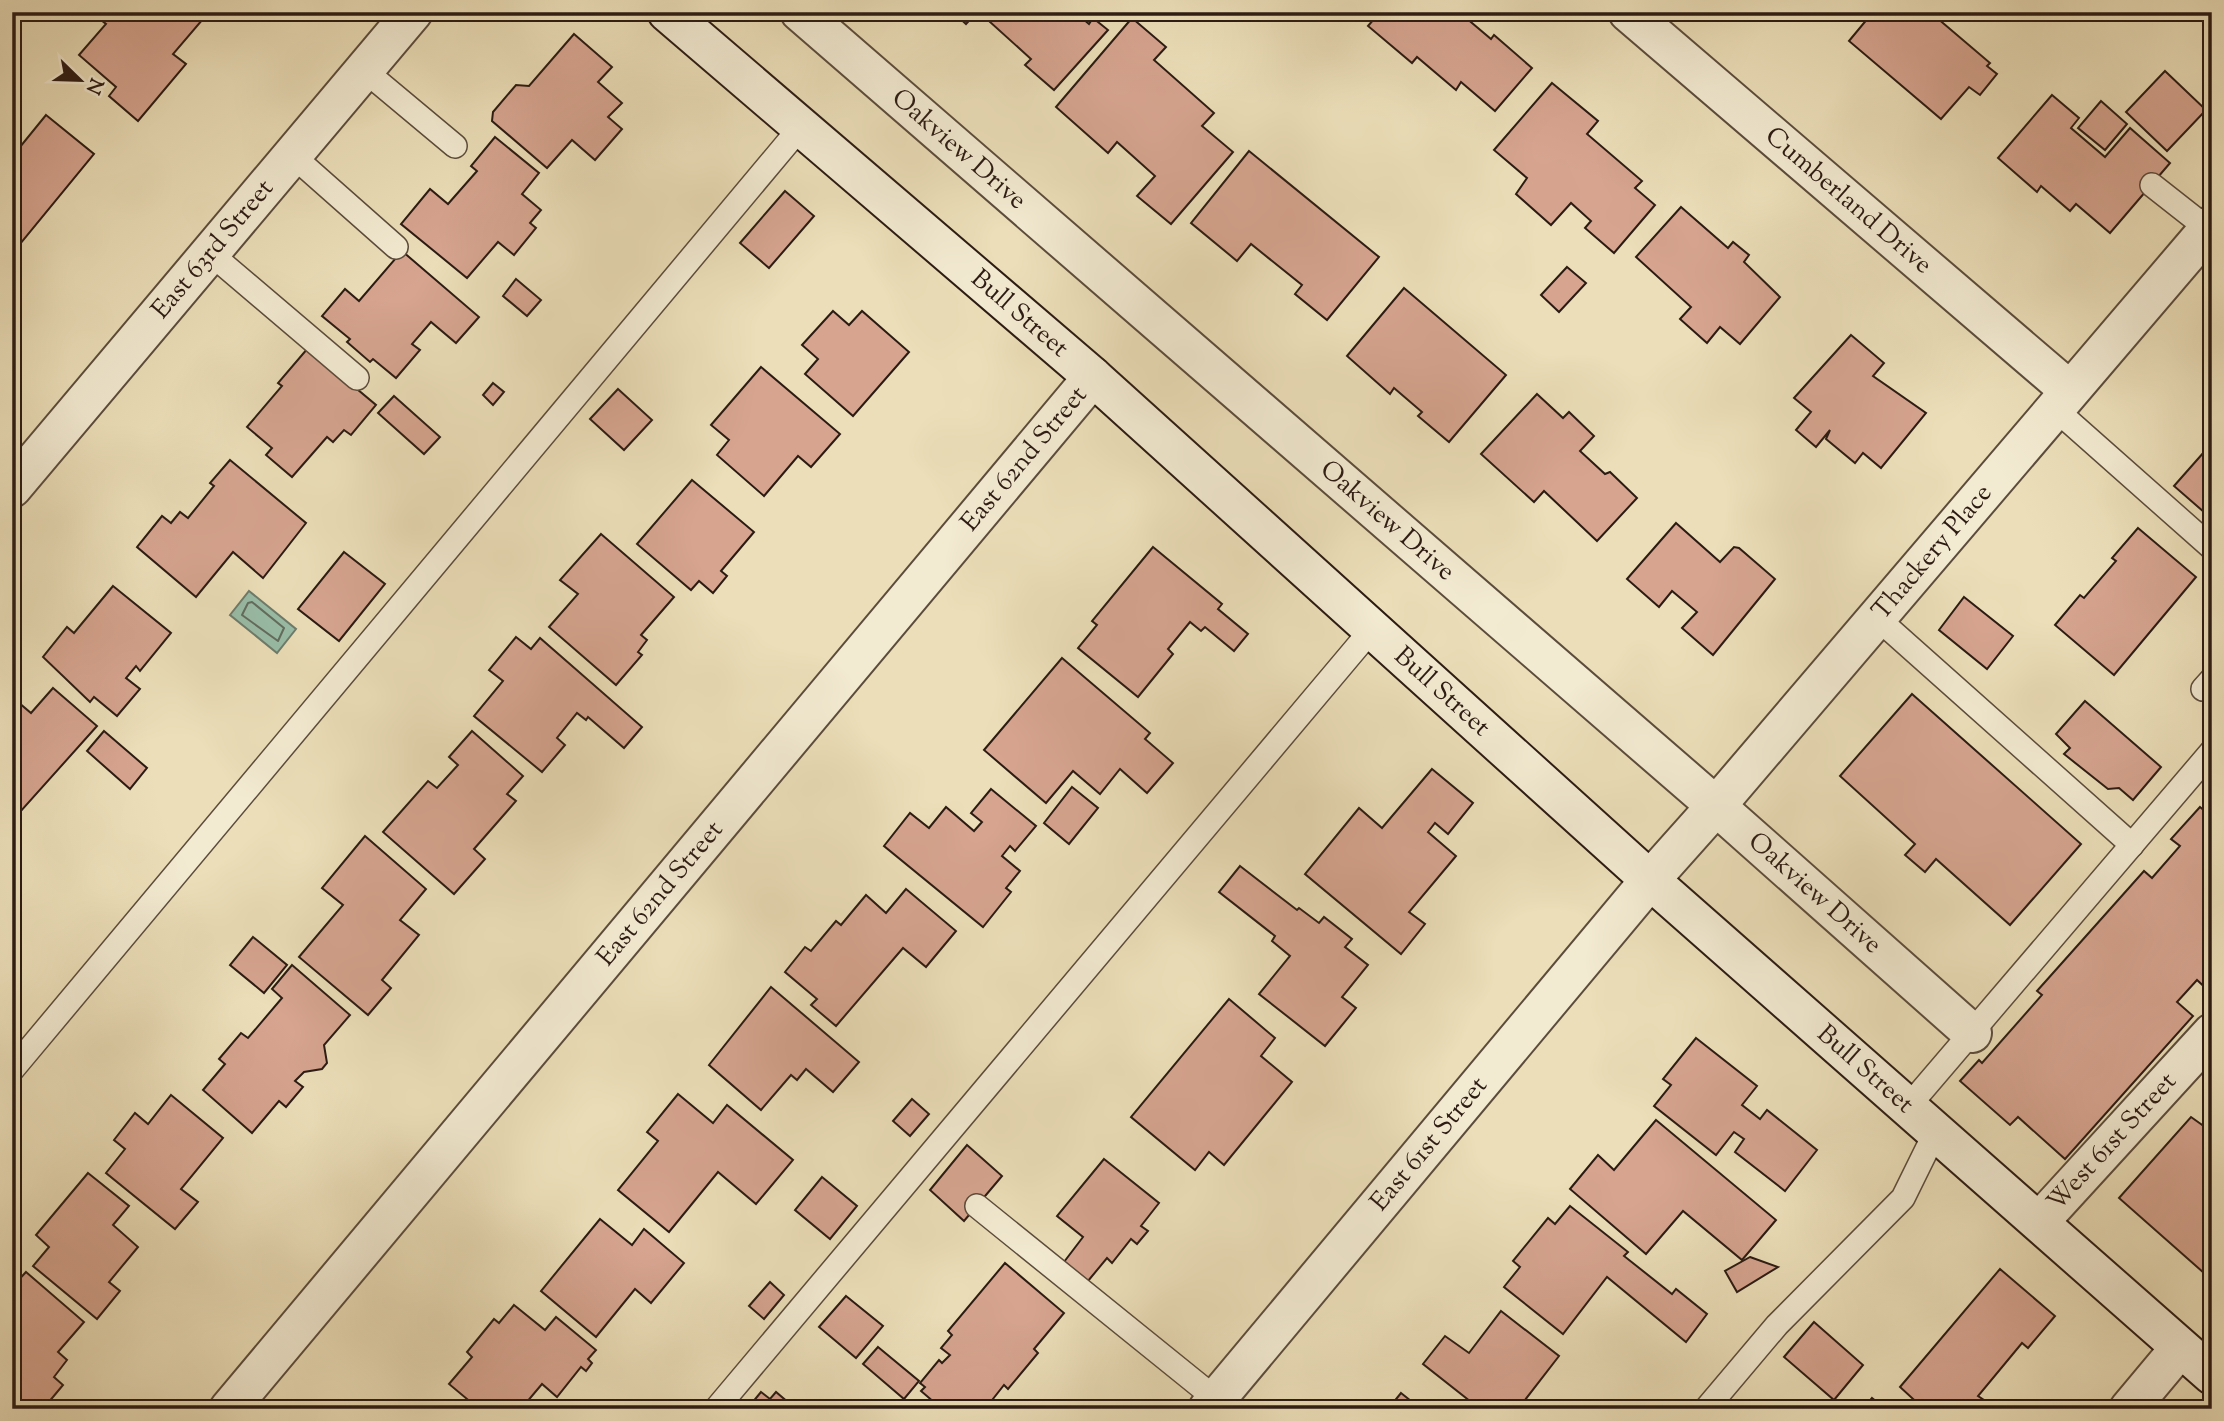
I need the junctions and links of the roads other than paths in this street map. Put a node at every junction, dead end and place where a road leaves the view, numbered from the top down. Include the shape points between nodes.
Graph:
1 (412, 12) edge
2 (667, 12) edge
3 (800, 12) edge
4 (1628, 12) edge
5 (364, 70) junction
6 (800, 128) junction
7 (455, 146) dead end
8 (292, 155) junction
9 (2152, 185) dead end
10 (2210, 227) edge
11 (396, 247) dead end
12 (210, 253) junction
13 (1093, 377) junction
14 (357, 378) dead end
15 (2062, 399) junction
16 (12, 488) edge
17 (2212, 548) edge
18 (1876, 617) junction
19 (1373, 628) junction
20 (2212, 751) edge
21 (1716, 806) junction
22 (2132, 845) junction
23 (1650, 880) junction
24 (1972, 1033) junction
25 (2212, 1033) edge
26 (12, 1070) edge
27 (1907, 1108) junction
28 (1935, 1133) junction
29 (977, 1206) dead end
30 (2040, 1220) junction
31 (2180, 1348) junction
32 (2212, 1375) edge
33 (1212, 1404) edge
34 (229, 1409) edge
35 (716, 1409) edge
36 (1706, 1409) edge
37 (2129, 1409) edge

1 - 5 street, East 63rd Street
2 - 6 street, Bull Street
3 - 21 street, Oakview Drive
4 - 15 street, Cumberland Drive
5 - 7 lane
5 - 8 street, East 63rd Street
6 - 13 street, Bull Street
6 - 26 lane
8 - 11 lane
8 - 12 street, East 63rd Street
9 - 10 lane
10 - 15 street, Thackery Place
12 - 14 lane
12 - 16 street, East 63rd Street
13 - 19 street, Bull Street
13 - 34 street, East 62nd Street
15 - 17 lane
15 - 18 street, Thackery Place
18 - 21 street, Thackery Place
18 - 22 lane
19 - 23 street, Bull Street
19 - 35 lane
20 - 22 lane
21 - 23 street, Thackery Place
21 - 24 street, Oakview Drive
22 - 24 lane
23 - 27 street, Bull Street
23 - 33 street, East 61st Street
24 - 27 lane
25 - 30 street, West 61st Street
27 - 28 street, Bull Street
28 - 30 street, Bull Street
28 - 36 lane via 1902,1198 1777,1325
29 - 33 lane
30 - 31 street, Bull Street
31 - 32 street, Bull Street
31 - 37 street

